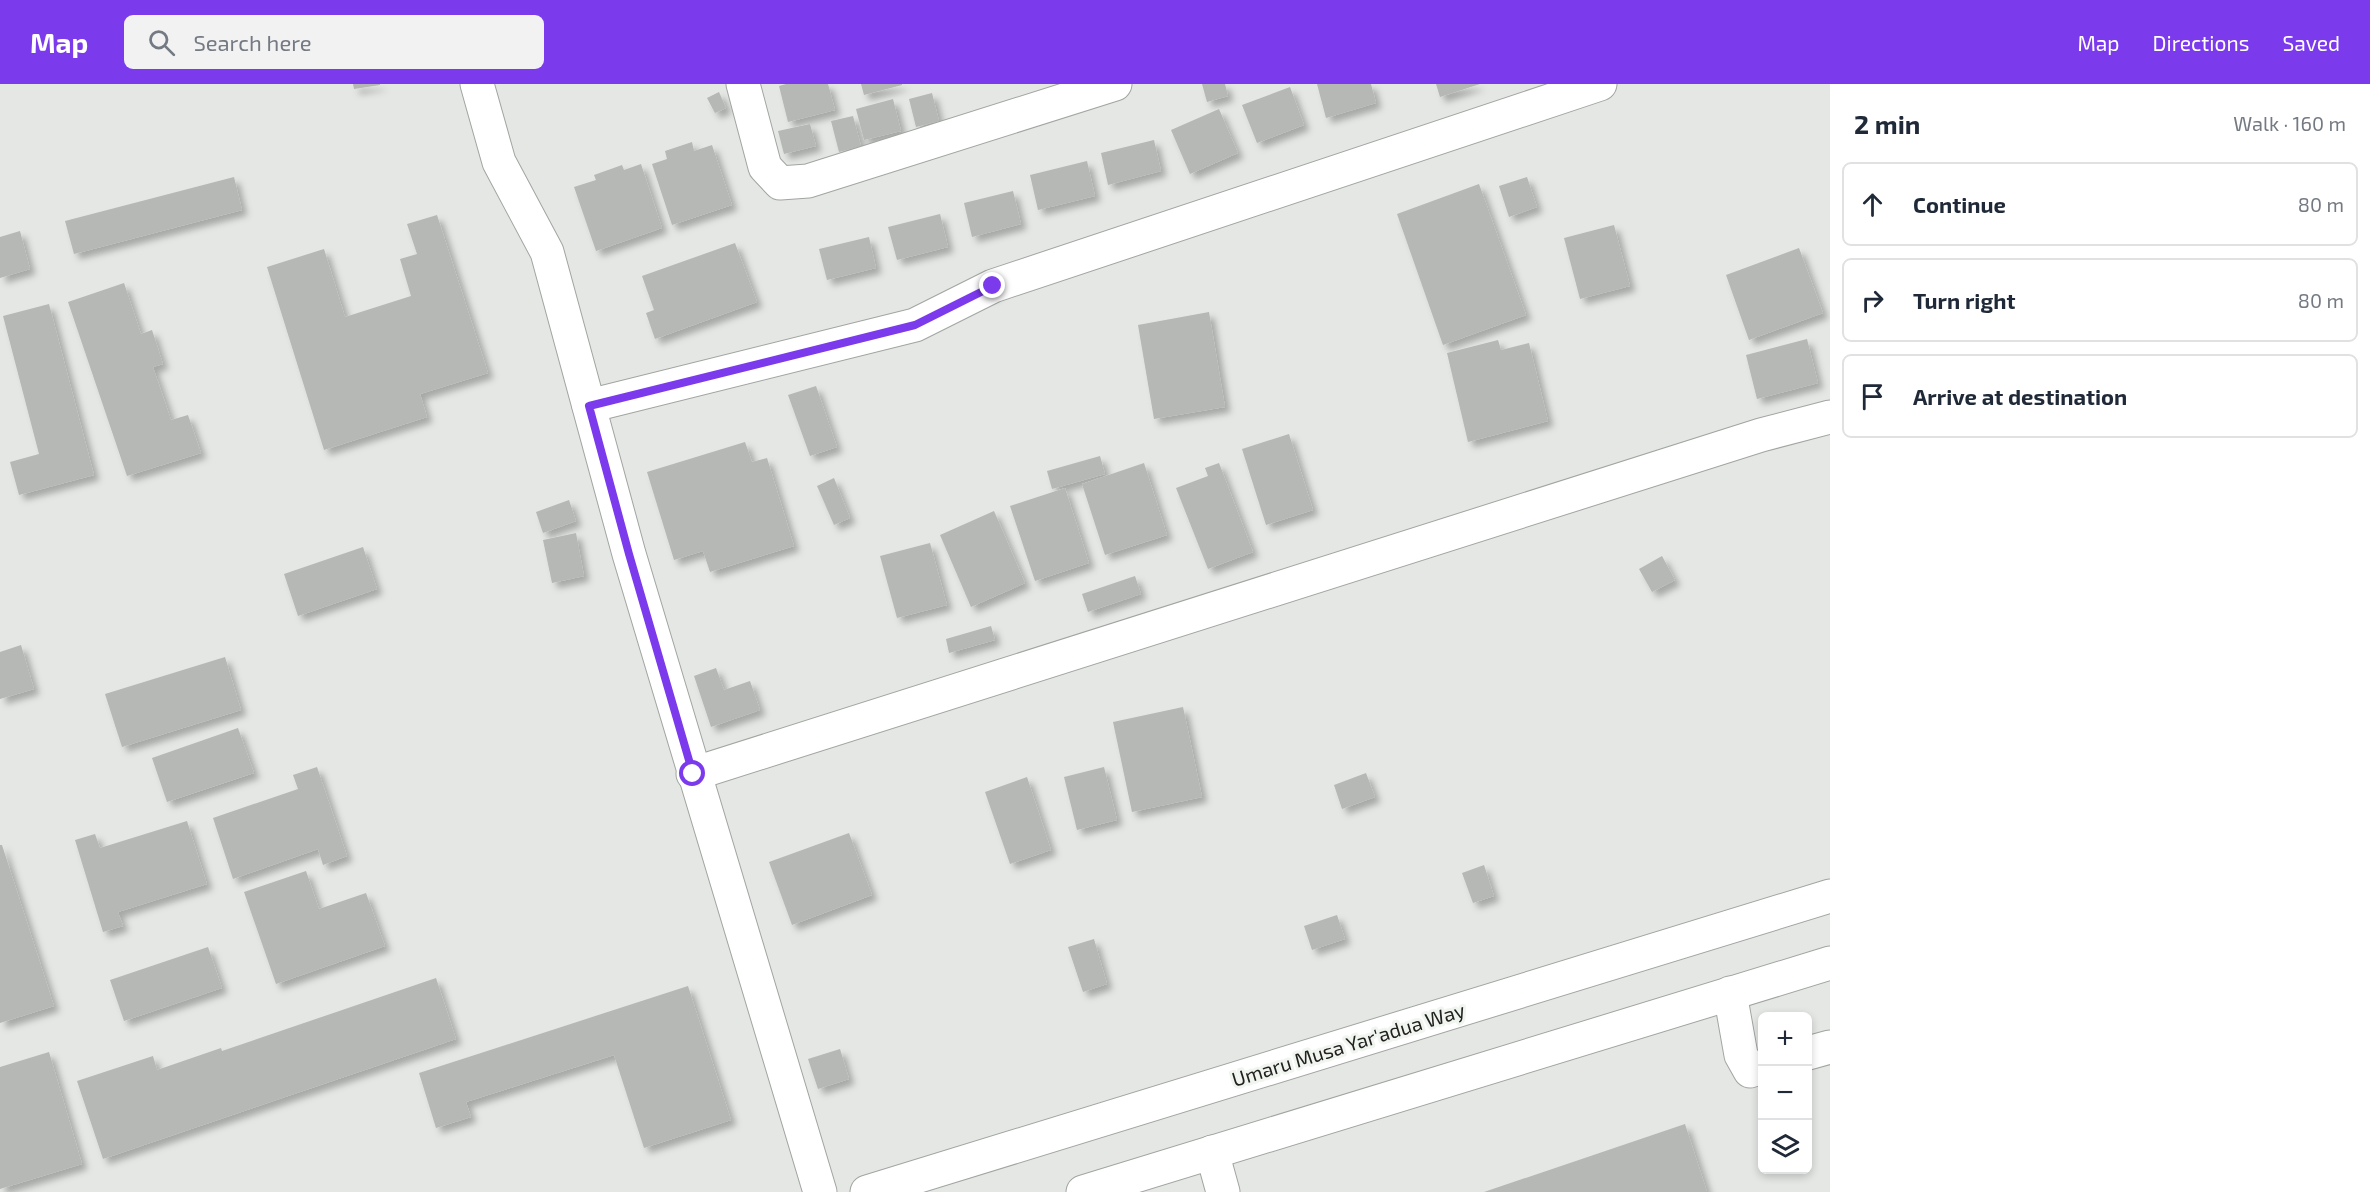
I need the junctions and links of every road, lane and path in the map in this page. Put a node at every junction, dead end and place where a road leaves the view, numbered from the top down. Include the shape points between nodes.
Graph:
1 (477, 84) edge
2 (743, 84) edge
3 (1115, 84) edge
4 (1600, 84) edge
5 (589, 406) junction
6 (1830, 417) edge
7 (693, 774) junction
8 (1830, 896) edge
9 (1830, 963) edge
10 (1730, 993) junction
11 (1830, 1047) edge
12 (1812, 1052) edge
13 (1758, 1068) edge
14 (1212, 1152) junction
15 (820, 1192) edge
16 (867, 1192) edge
17 (1083, 1192) edge
18 (1223, 1192) edge

1 - 5 street via 499,162 547,252
2 - 3 street via 765,167 780,183 808,181
4 - 5 street via 993,286 915,325
5 - 7 street
6 - 7 street via 1761,435
7 - 15 street
8 - 16 street, Umaru Musa Yar'adua Way
9 - 10 street
10 - 13 street via 1741,1055 1750,1071
10 - 14 street
11 - 12 street
14 - 17 street
14 - 18 street

